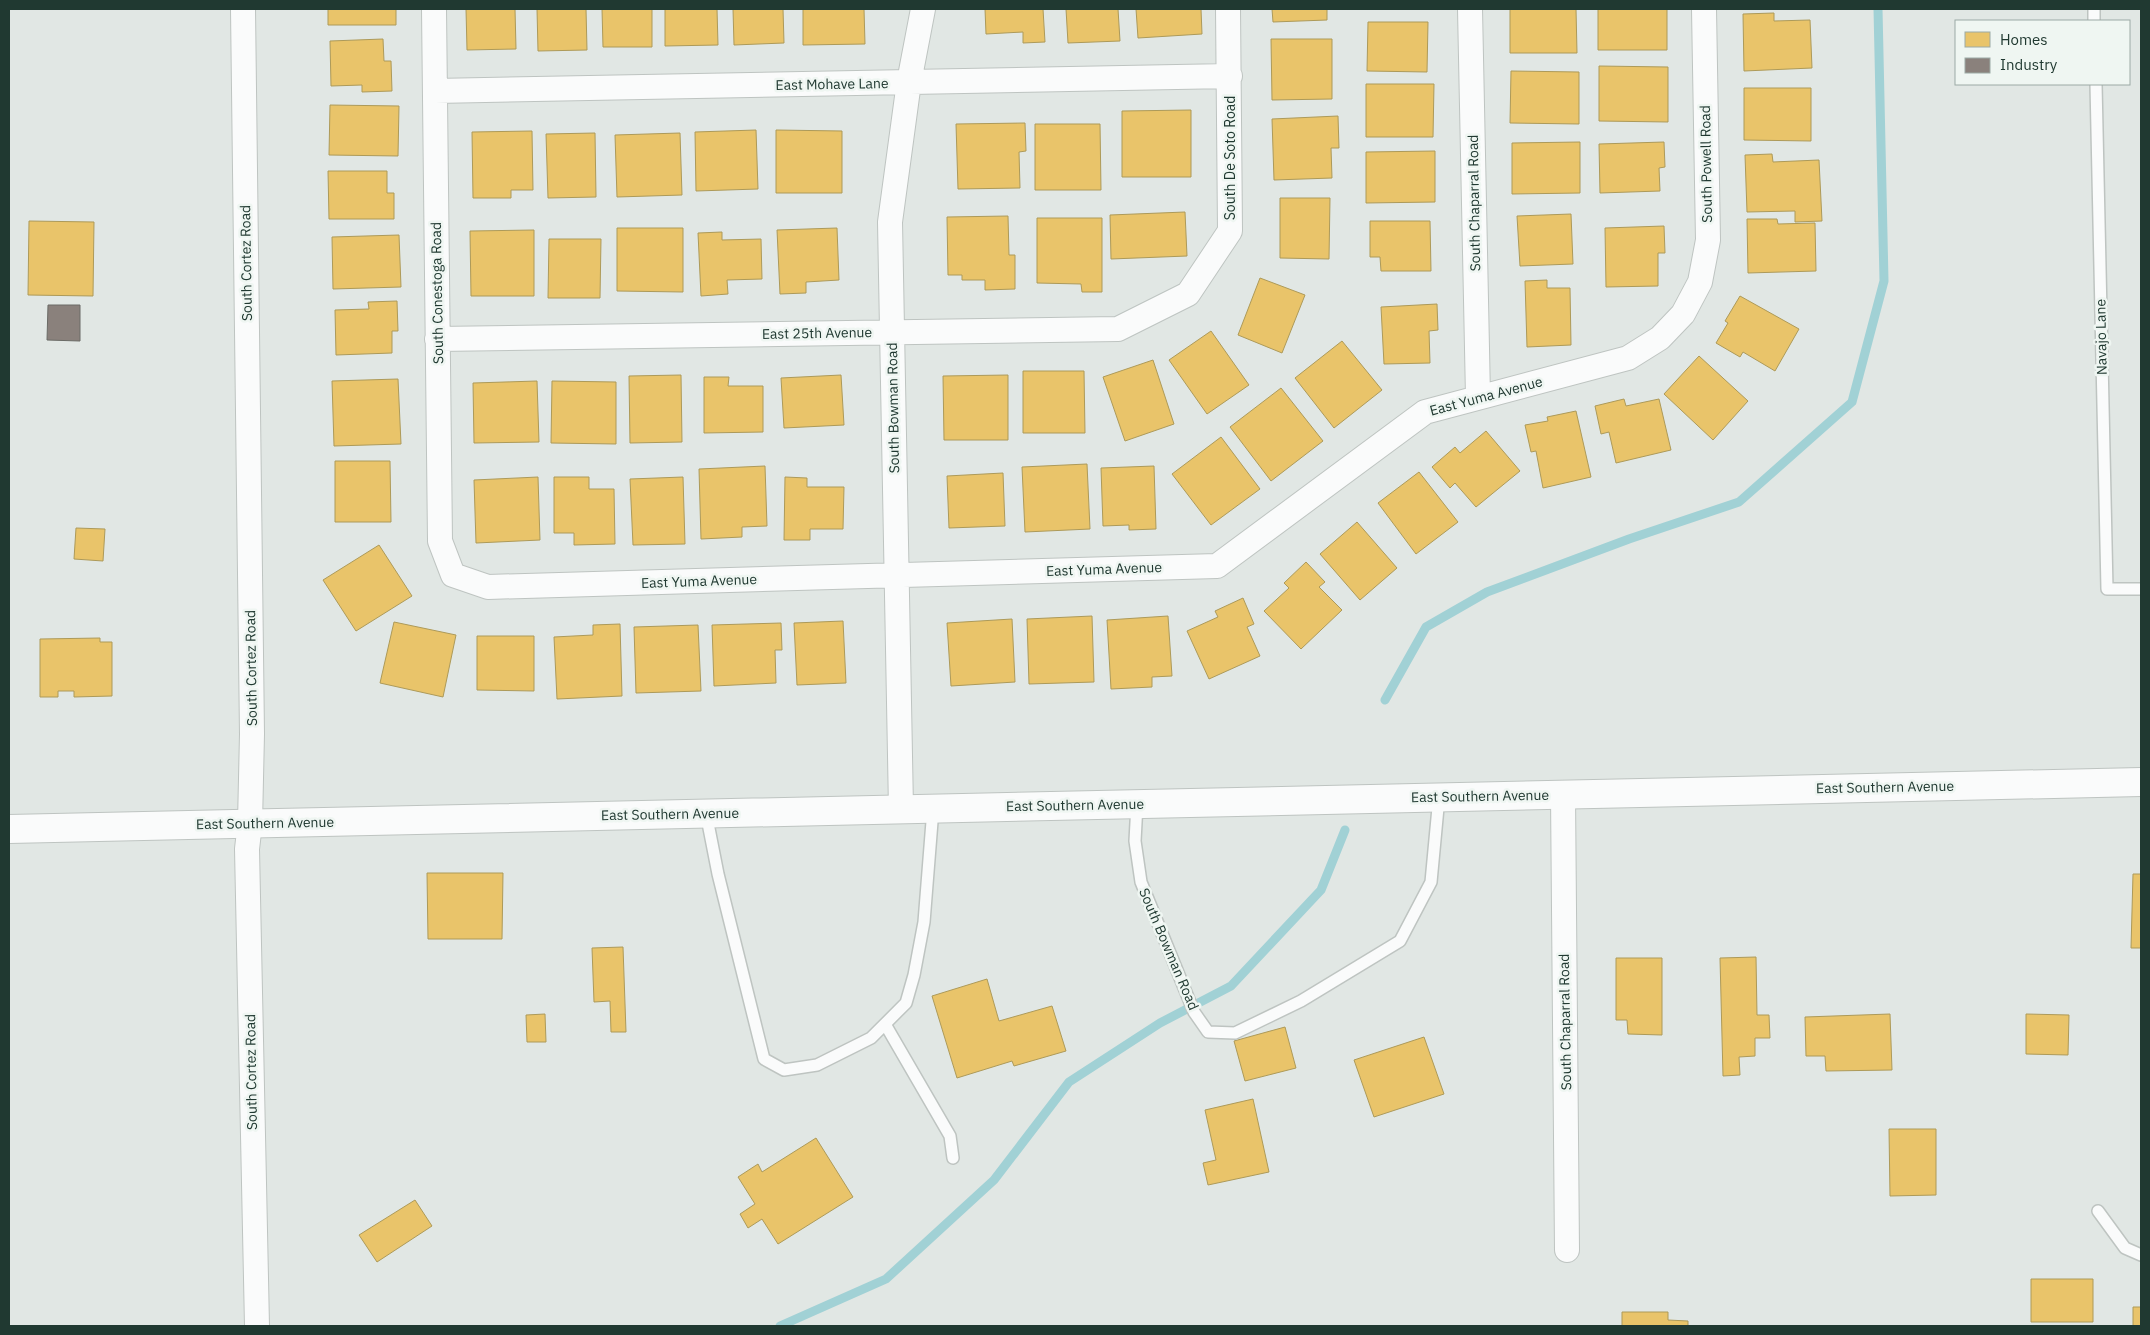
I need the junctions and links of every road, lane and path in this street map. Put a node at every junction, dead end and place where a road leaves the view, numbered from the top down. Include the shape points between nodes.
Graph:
1 (243, 9) edge
2 (434, 9) edge
3 (923, 9) edge
4 (1228, 9) edge
5 (1470, 9) edge
6 (1704, 9) edge
7 (1230, 76) junction
8 (909, 82) junction
9 (2096, 85) edge
10 (435, 91) junction
11 (1188, 294) joint
12 (1683, 314) joint
13 (892, 332) junction
14 (437, 339) junction
15 (1478, 397) junction
16 (453, 575) joint
17 (896, 575) junction
18 (2141, 589) edge
19 (2141, 782) edge
20 (1563, 795) junction
21 (1439, 797) junction
22 (1137, 804) junction
23 (901, 809) junction
24 (933, 809) junction
25 (706, 814) junction
26 (250, 823) junction
27 (9, 829) edge
28 (885, 1024) junction
29 (953, 1158) dead end
30 (2098, 1211) dead end
31 (1567, 1250) dead end
32 (2141, 1255) edge
33 (257, 1326) edge

1 - 26 street, South Cortez Road via 252,734
2 - 10 street, South Conestoga Road
3 - 8 street, South Bowman Road
4 - 7 street, South De Soto Road
5 - 15 street, South Chaparral Road
6 - 12 street, South Powell Road via 1708,240 1700,282
7 - 8 street, East Mohave Lane
7 - 11 street, South De Soto Road via 1230,231
8 - 10 street, East Mohave Lane
8 - 13 street, South Bowman Road via 890,222
9 - 18 lane, Navajo Lane via 2107,590
10 - 14 street, South Conestoga Road
11 - 13 street, East 25th Avenue via 1118,329
12 - 15 street, East Yuma Avenue via 1660,338 1628,358
13 - 14 street, East 25th Avenue
13 - 17 street, South Bowman Road
14 - 16 street, South Conestoga Road via 440,541
15 - 17 street, East Yuma Avenue via 1425,412 1217,566
16 - 17 street, East Yuma Avenue via 488,587
17 - 23 street, South Bowman Road
19 - 20 street, East Southern Avenue
20 - 21 street, East Southern Avenue
20 - 31 street, South Chaparral Road
21 - 22 street, East Southern Avenue
21 - 22 lane, South Bowman Road via 1431,882 1400,941 1301,1001 1235,1033 1208,1032 1194,1012 1141,882 1135,841
22 - 24 street, East Southern Avenue
23 - 24 street, East Southern Avenue
23 - 25 street, East Southern Avenue
24 - 28 lane via 924,922 914,975 906,1003
25 - 26 street, East Southern Avenue
25 - 28 lane via 764,1059 784,1070 817,1065 871,1038
26 - 27 street, East Southern Avenue
26 - 33 street, South Cortez Road via 247,849
28 - 29 lane via 950,1136
30 - 32 lane via 2125,1248

